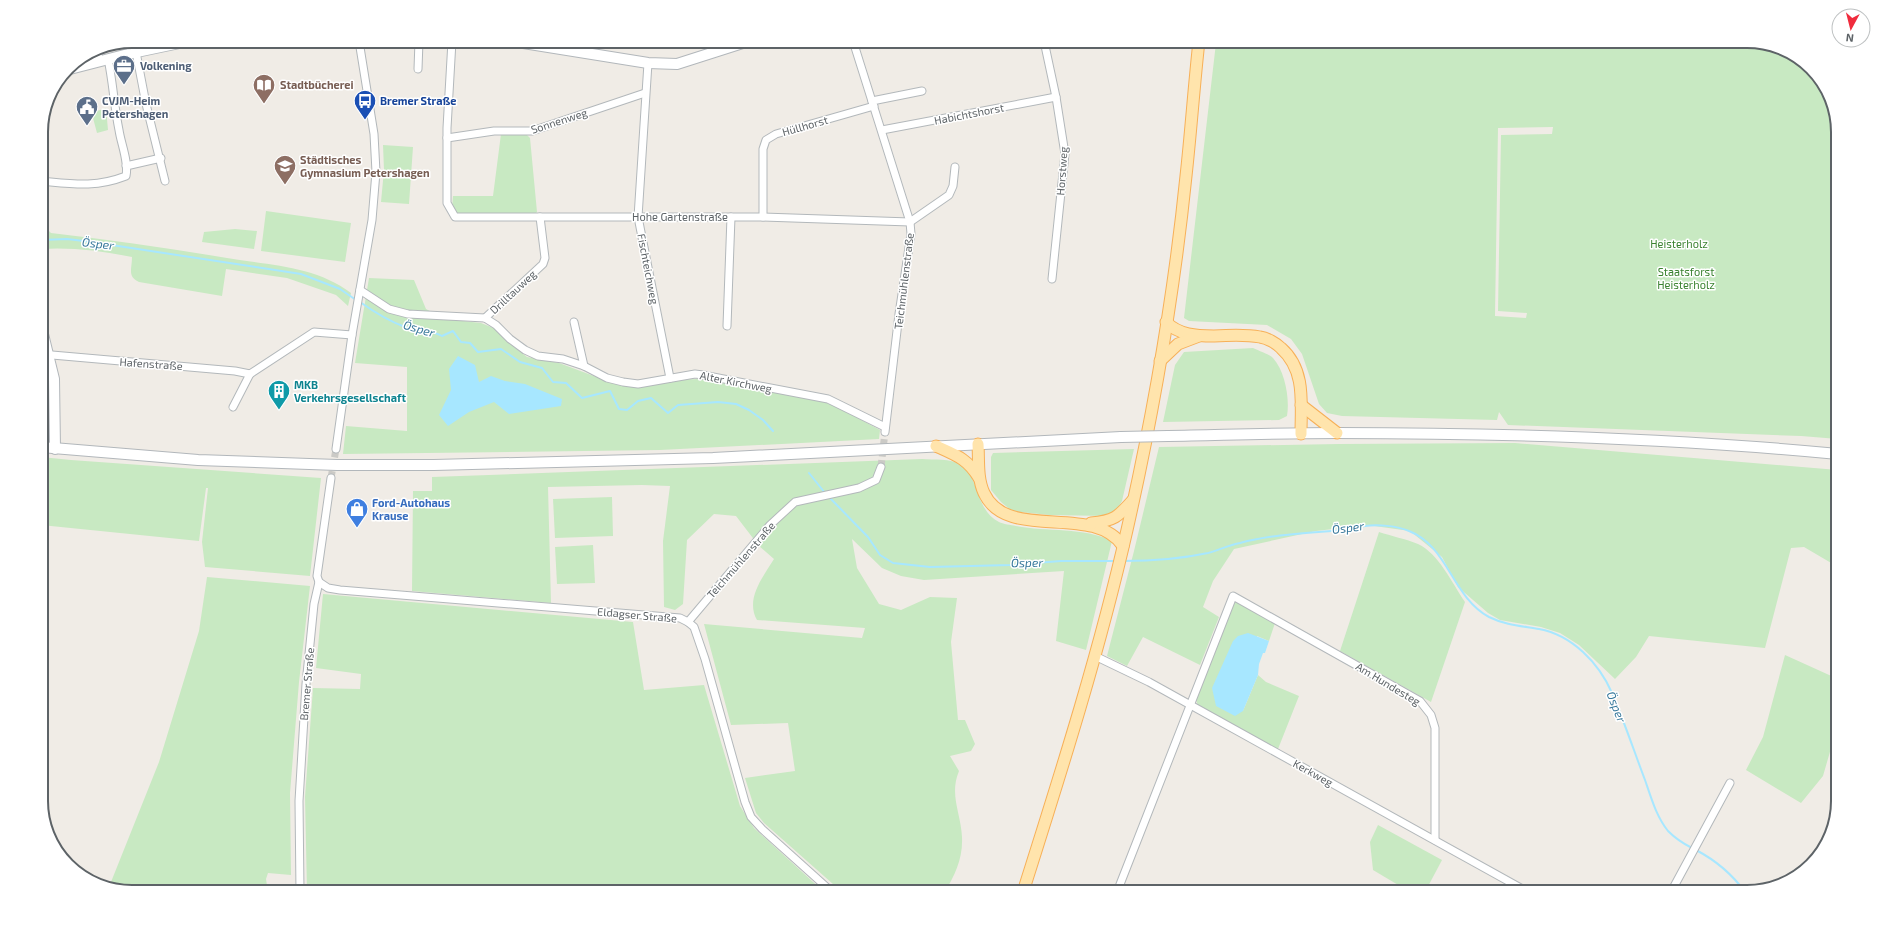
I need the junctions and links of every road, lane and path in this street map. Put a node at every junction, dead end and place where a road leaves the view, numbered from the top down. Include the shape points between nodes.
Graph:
1 (132, 48) edge
2 (154, 48) edge
3 (359, 48) edge
4 (419, 48) edge
5 (452, 48) edge
6 (563, 48) edge
7 (726, 48) edge
8 (854, 48) edge
9 (1046, 48) edge
10 (1197, 48) edge
11 (134, 52) junction
12 (100, 54) edge
13 (104, 60) junction
14 (648, 62) junction
15 (80, 66) edge
16 (418, 69) dead end
17 (922, 90) dead end
18 (645, 93) junction
19 (1056, 97) junction
20 (873, 103) junction
21 (882, 130) junction
22 (447, 138) junction
23 (161, 158) junction
24 (126, 166) junction
25 (955, 167) dead end
26 (48, 181) edge
27 (165, 181) dead end
28 (540, 217) junction
29 (638, 217) junction
30 (763, 217) junction
31 (731, 218) junction
32 (910, 222) junction
33 (1052, 279) dead end
34 (359, 293) junction
35 (485, 318) junction
36 (574, 322) dead end
37 (1166, 322) junction
38 (727, 326) dead end
39 (352, 335) junction
40 (1200, 336) junction
41 (48, 350) edge
42 (49, 354) junction
43 (1160, 361) junction
44 (584, 366) junction
45 (250, 374) junction
46 (670, 378) junction
47 (1301, 405) junction
48 (233, 407) dead end
49 (885, 430) joint
50 (1337, 433) junction
51 (1301, 434) junction
52 (978, 444) junction
53 (936, 446) junction
54 (48, 448) edge
55 (55, 449) junction
56 (336, 449) tunnel mouth
57 (1831, 453) edge
58 (881, 467) tunnel mouth
59 (331, 478) tunnel mouth
60 (980, 479) junction
61 (1133, 500) junction
62 (1080, 524) junction
63 (1123, 548) junction
64 (319, 582) junction
65 (688, 622) junction
66 (1096, 656) junction
67 (1189, 705) junction
68 (1730, 784) dead end
69 (1435, 840) junction
70 (300, 885) edge
71 (824, 885) edge
72 (1025, 885) edge
73 (1120, 885) edge
74 (1515, 885) edge
75 (1675, 885) edge

1 - 11 street
2 - 11 main road
3 - 34 street via 377,154 372,220
4 - 16 street
5 - 22 street
6 - 14 main road
7 - 14 main road via 677,64
8 - 20 street, Teichmühlenstraße
9 - 19 street, Horstweg
10 - 37 main road via 1186,178
11 - 13 main road
11 - 23 street
12 - 13 street
13 - 15 main road
13 - 24 street via 114,86 118,129
14 - 18 street, Fischteichweg
17 - 20 street
18 - 22 street, Sonnenweg via 532,131 494,131
18 - 29 street, Fischteichweg
19 - 21 street, Habichtshorst
19 - 33 street, Horstweg via 1065,154
20 - 21 street, Teichmühlenstraße
20 - 30 street, Hüllhorst via 776,134 766,140 763,149
21 - 32 street, Teichmühlenstraße
22 - 28 street, Hohe Gartenstraße via 447,202 455,217
23 - 24 street
23 - 27 street
24 - 26 street via 126,176 111,182 78,185
25 - 32 street via 949,195
28 - 29 street, Hohe Gartenstraße
28 - 35 street, Drilltauweg via 543,264
29 - 31 street, Hohe Gartenstraße
29 - 46 street, Fischteichweg
30 - 31 street, Hohe Gartenstraße
30 - 32 street, Hohe Gartenstraße
31 - 38 street
32 - 49 street, Teichmühlenstraße via 911,234
34 - 35 street via 390,309 408,314
34 - 39 street
35 - 44 street, Alter Kirchweg via 525,350 538,356
36 - 44 street
37 - 40 main road via 1181,332
37 - 43 main road
39 - 45 street via 314,332
39 - 56 street
40 - 43 main road via 1178,344
40 - 47 main road via 1254,336 1276,344 1289,355 1297,370 1301,387
41 - 42 main road
42 - 45 street, Hafenstraße
42 - 55 main road via 54,379
43 - 61 main road
44 - 46 street, Alter Kirchweg via 607,378 623,382 638,384
45 - 48 street
46 - 49 street, Alter Kirchweg via 703,374 828,399
47 - 50 main road
47 - 51 main road
50 - 51 main road
50 - 57 main road via 1629,439
51 - 52 main road, bridge via 1121,437
52 - 53 main road
52 - 60 main road
53 - 55 main road via 713,458 434,465 255,462
53 - 60 main road via 972,465
54 - 55 main road
58 - 65 street, Teichmühlenstraße via 876,480 859,488 795,502 770,525
59 - 64 street, Bremer Straße via 317,576
60 - 62 main road via 987,499 995,508 1007,515
61 - 62 main road via 1117,518
61 - 63 main road
62 - 63 main road via 1111,533
63 - 66 main road
64 - 65 street, Eldagser Straße via 328,588 340,590 680,618
64 - 70 street, Bremer Straße via 314,604 305,700 299,801
65 - 71 street, Eldagser Straße via 694,627 705,659 751,817
66 - 67 street, Kerkweg
66 - 72 main road
67 - 69 street, Kerkweg
67 - 69 street, Am Hundesteg via 1233,596 1400,689 1424,705 1431,715 1435,728
67 - 73 street
68 - 75 street
69 - 74 street, Kerkweg

